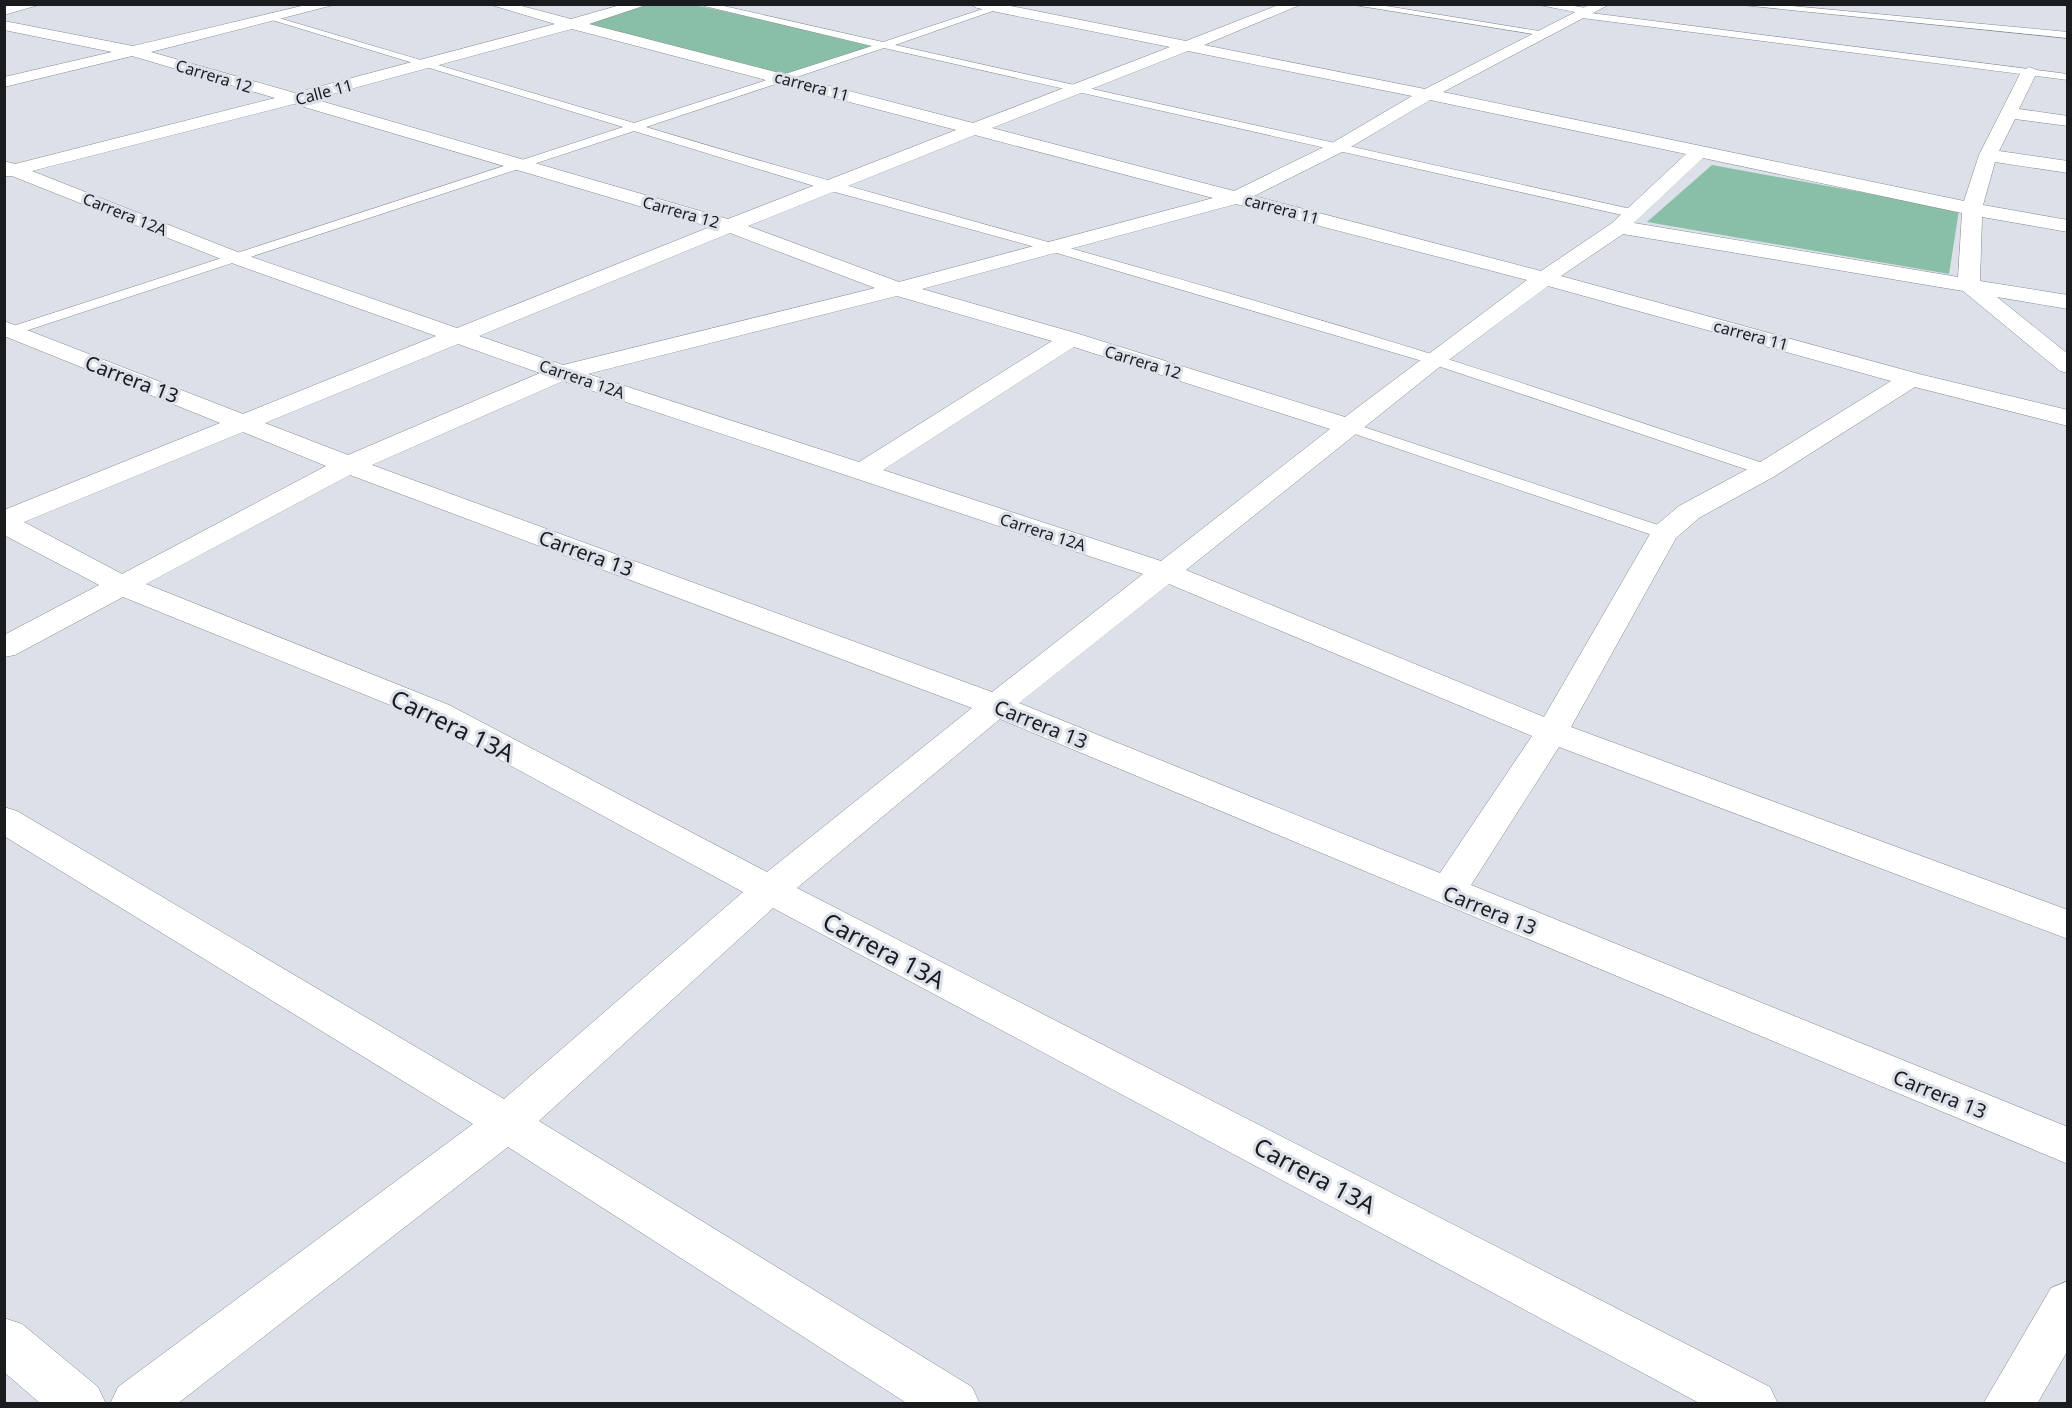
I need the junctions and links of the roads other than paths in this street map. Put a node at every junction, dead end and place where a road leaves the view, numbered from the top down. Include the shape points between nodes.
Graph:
1 (35, 4) edge
2 (330, 4) edge
3 (495, 4) edge
4 (642, 4) edge
5 (700, 4) edge
6 (978, 4) edge
7 (1295, 4) edge
8 (1352, 4) edge
9 (1538, 4) edge
10 (1736, 4) edge
11 (1003, 6) edge
12 (1592, 10) edge
13 (4, 11) edge
14 (275, 18) junction
15 (4, 25) edge
16 (573, 25) junction
17 (1546, 33) junction
18 (2067, 35) edge
19 (889, 45) junction
20 (1182, 47) junction
21 (132, 51) junction
22 (431, 64) junction
23 (2029, 72) junction
24 (2067, 77) edge
25 (787, 79) junction
26 (4, 82) edge
27 (1083, 89) junction
28 (1427, 94) junction
29 (294, 100) junction
30 (2008, 114) junction
31 (2067, 121) edge
32 (638, 127) junction
33 (976, 130) junction
34 (1338, 147) junction
35 (1698, 153) junction
36 (1989, 155) junction
37 (517, 166) junction
38 (2067, 167) edge
39 (8, 169) edge
40 (828, 186) junction
41 (1238, 197) junction
42 (1972, 209) junction
43 (1627, 220) junction
44 (729, 226) junction
45 (2067, 226) edge
46 (1055, 248) junction
47 (233, 257) junction
48 (1544, 278) junction
49 (1969, 285) junction
50 (898, 289) junction
51 (2067, 302) edge
52 (7, 331) edge
53 (458, 336) junction
54 (1071, 339) junction
55 (1434, 360) junction
56 (2067, 366) edge
57 (562, 373) junction
58 (1911, 379) junction
59 (2067, 418) edge
60 (243, 423) junction
61 (1349, 427) junction
62 (348, 465) junction
63 (1766, 470) junction
64 (861, 473) junction
65 (4, 521) edge
66 (1664, 533) junction
67 (1166, 572) junction
68 (121, 585) junction
69 (4, 648) edge
70 (996, 705) junction
71 (1552, 732) junction
72 (4, 819) edge
73 (770, 890) junction
74 (1447, 892) junction
75 (2067, 925) edge
76 (507, 1123) junction
77 (2067, 1146) edge
78 (2067, 1303) edge
79 (4, 1340) edge
80 (80, 1404) edge
81 (136, 1404) edge
82 (954, 1404) edge
83 (1752, 1404) edge
84 (2009, 1404) edge

1 - 13 street
2 - 14 street
3 - 16 street, carrera 11
4 - 16 street, Calle 11
5 - 19 lane
6 - 11 street
7 - 20 street
8 - 17 lane
9 - 12 lane
10 - 18 lane
11 - 19 lane
11 - 20 street
12 - 17 street
12 - 23 lane
14 - 21 street
14 - 22 lane
15 - 21 street, Carrera 12
16 - 22 street, Calle 11
16 - 25 street, carrera 11
17 - 28 street
19 - 25 lane
19 - 27 lane
20 - 27 street
20 - 28 street
21 - 26 street
21 - 29 street, Carrera 12
22 - 29 street, Calle 11
22 - 32 lane
23 - 24 lane
23 - 30 street
25 - 32 lane
25 - 33 street, carrera 11
27 - 33 street
27 - 34 lane
28 - 34 street
28 - 35 street
29 - 37 street, Carrera 12
29 - 39 street, Calle 11
30 - 31 street
30 - 36 street
32 - 37 lane
32 - 40 lane
33 - 40 street
33 - 41 street, carrera 11
34 - 41 street
34 - 43 lane
35 - 42 street
35 - 43 street
36 - 38 street
36 - 42 street
37 - 44 street, Carrera 12
37 - 47 lane
39 - 47 street, Carrera 12A
40 - 44 street
40 - 46 lane
41 - 46 street
41 - 48 street, carrera 11
42 - 45 street
42 - 49 street
43 - 48 street
43 - 49 street
44 - 50 street, Carrera 12
44 - 53 street
46 - 50 street
46 - 55 lane
47 - 52 lane
47 - 53 street, Carrera 12A
48 - 55 street
48 - 58 street, carrera 11
49 - 51 street
49 - 56 street
50 - 54 street, Carrera 12
50 - 57 street
52 - 60 street, Carrera 13
53 - 57 street, Carrera 12A
53 - 60 street
54 - 61 street, Carrera 12
54 - 64 street
55 - 61 street
55 - 63 lane
57 - 62 street
57 - 64 street, Carrera 12A
58 - 59 street, carrera 11
58 - 63 street
60 - 62 street, Carrera 13
60 - 65 street
61 - 66 lane
61 - 67 street
62 - 68 street
62 - 70 street, Carrera 13
63 - 66 street via 1689,512
64 - 67 street, Carrera 12A
65 - 68 street, Carrera 13A
66 - 71 street
67 - 70 street
67 - 71 street, Carrera 12A
68 - 69 street
68 - 73 street, Carrera 13A via 437,712
70 - 73 street
70 - 74 street, Carrera 13
71 - 74 street
71 - 75 street, Carrera 12A
72 - 76 street
73 - 76 street
73 - 83 street, Carrera 13A
74 - 77 street, Carrera 13
76 - 81 street
76 - 82 street
78 - 84 street
79 - 80 street

